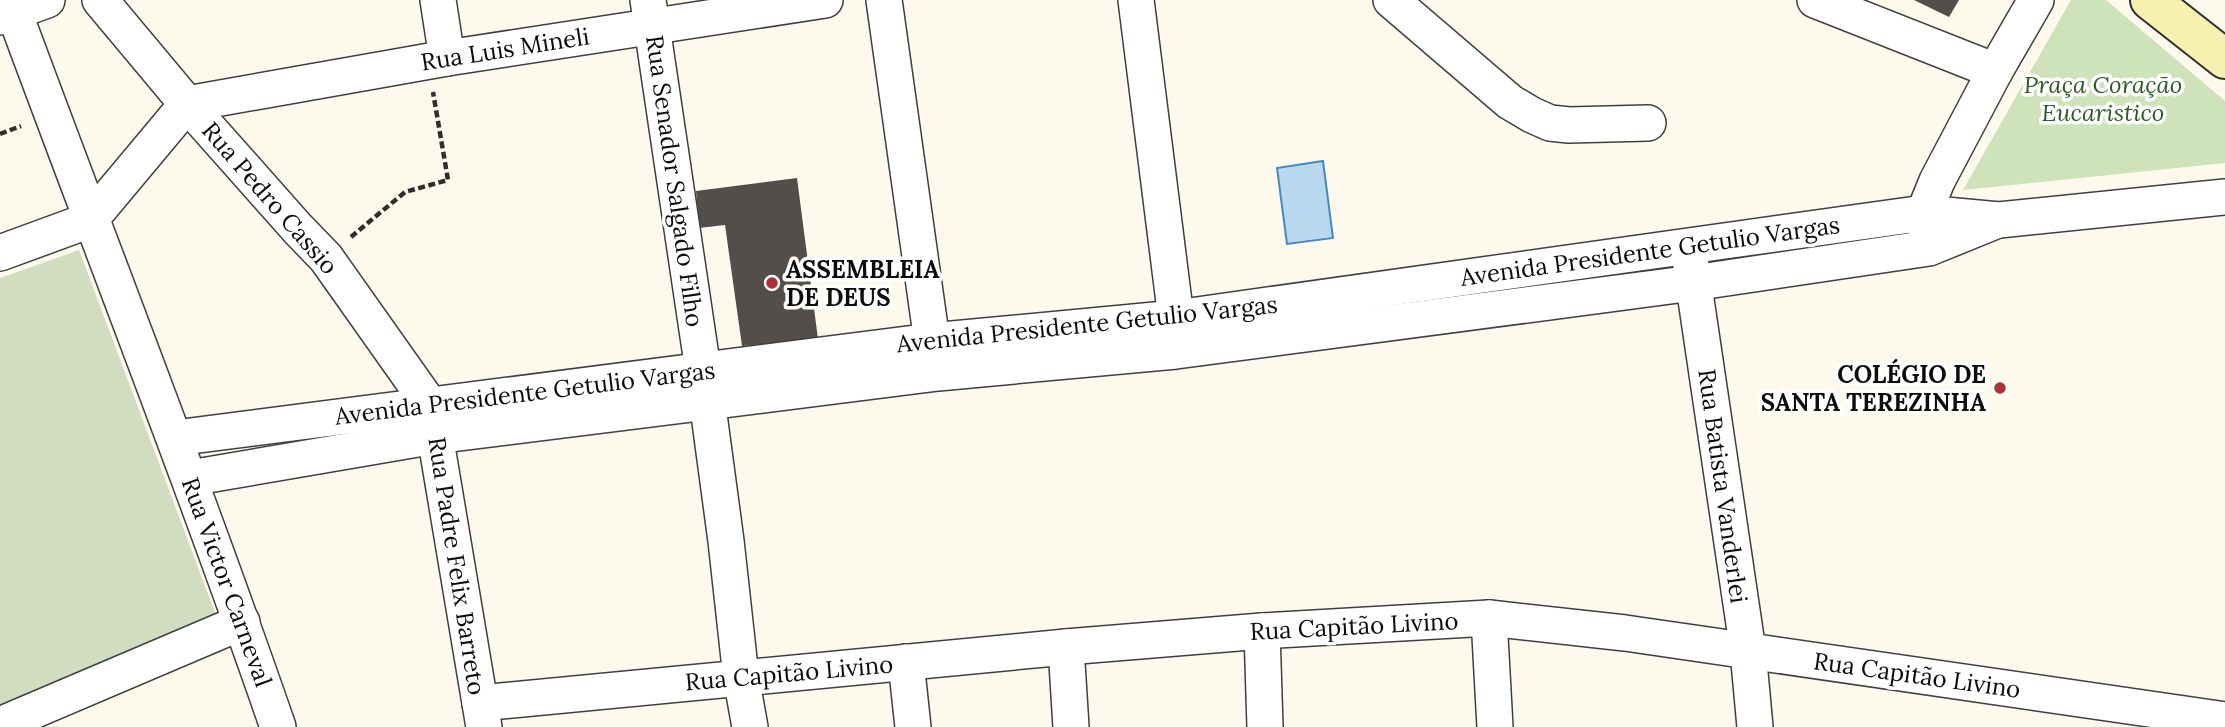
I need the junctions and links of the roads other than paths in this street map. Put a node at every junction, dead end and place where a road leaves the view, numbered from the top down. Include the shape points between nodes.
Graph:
1 (47, 0) edge
2 (100, 0) edge
3 (438, 0) edge
4 (825, 0) edge
5 (884, 0) edge
6 (1136, 0) edge
7 (1391, 0) edge
8 (1815, 0) edge
9 (2036, 0) edge
10 (2150, 0) edge
11 (650, 13) edge
12 (7, 14) edge
13 (2225, 59) edge
14 (437, 60) junction
15 (1995, 71) junction
16 (187, 104) junction
17 (1648, 123) dead end
18 (2225, 197) edge
19 (1924, 213) junction
20 (90, 219) junction
21 (1999, 220) junction
22 (1688, 246) junction
23 (1929, 248) junction
24 (0, 253) edge
25 (1693, 283) junction
26 (1176, 334) junction
27 (934, 357) junction
28 (704, 386) junction
29 (433, 420) junction
30 (175, 438) junction
31 (190, 478) junction
32 (1489, 618) junction
33 (242, 622) junction
34 (1262, 631) junction
35 (1066, 647) junction
36 (1748, 651) junction
37 (906, 662) junction
38 (741, 677) junction
39 (482, 715) edge
40 (2225, 720) edge
41 (0, 725) edge
42 (278, 727) edge
43 (750, 727) edge
44 (913, 727) edge
45 (1071, 727) edge
46 (1265, 727) edge
47 (1495, 727) edge
48 (1755, 727) edge

1 - 12 street
2 - 16 street, Rua Pedro Cassio
3 - 14 street
4 - 11 street, Rua Luis Mineli
5 - 27 street
6 - 26 street
7 - 17 street via 1510,102 1532,115 1569,125
8 - 15 street
9 - 15 street
10 - 13 street
11 - 14 street, Rua Luis Mineli
11 - 28 street, Rua Senador Salgado Filho
12 - 20 street, Rua Victor Carneval
14 - 16 street, Rua Luis Mineli
15 - 19 street
16 - 20 street
16 - 29 street, Rua Pedro Cassio via 327,258
18 - 21 street, Avenida Presidente Getulio Vargas
19 - 21 street, Avenida Presidente Getulio Vargas
19 - 22 street, Avenida Presidente Getulio Vargas
19 - 23 street
20 - 24 street
20 - 30 street, Rua Victor Carneval
21 - 23 street, Avenida Presidente Getulio Vargas
22 - 25 street, Rua Batista Vanderlei
22 - 26 street, Avenida Presidente Getulio Vargas
23 - 25 street, Avenida Presidente Getulio Vargas
25 - 26 street, Avenida Presidente Getulio Vargas
25 - 36 street, Rua Batista Vanderlei
26 - 27 street, Avenida Presidente Getulio Vargas
27 - 28 street, Avenida Presidente Getulio Vargas
28 - 29 street, Avenida Presidente Getulio Vargas
28 - 38 street, Rua Senador Salgado Filho
29 - 30 street, Avenida Presidente Getulio Vargas
29 - 31 street, Avenida Presidente Getulio Vargas
29 - 39 street, Rua Padre Felix Barreto
30 - 31 street, Rua Victor Carneval
31 - 33 street, Rua Victor Carneval
32 - 34 street, Rua Capitão Livino
32 - 36 street, Rua Capitão Livino
32 - 47 street
33 - 41 street
33 - 42 street, Rua Victor Carneval
34 - 35 street, Rua Capitão Livino
34 - 46 street
35 - 37 street, Rua Capitão Livino
35 - 45 street
36 - 40 street, Rua Capitão Livino
36 - 48 street, Rua Batista Vanderlei
37 - 38 street, Rua Capitão Livino
37 - 44 street
38 - 39 street, Rua Capitão Livino
38 - 43 street, Rua Senador Salgado Filho

